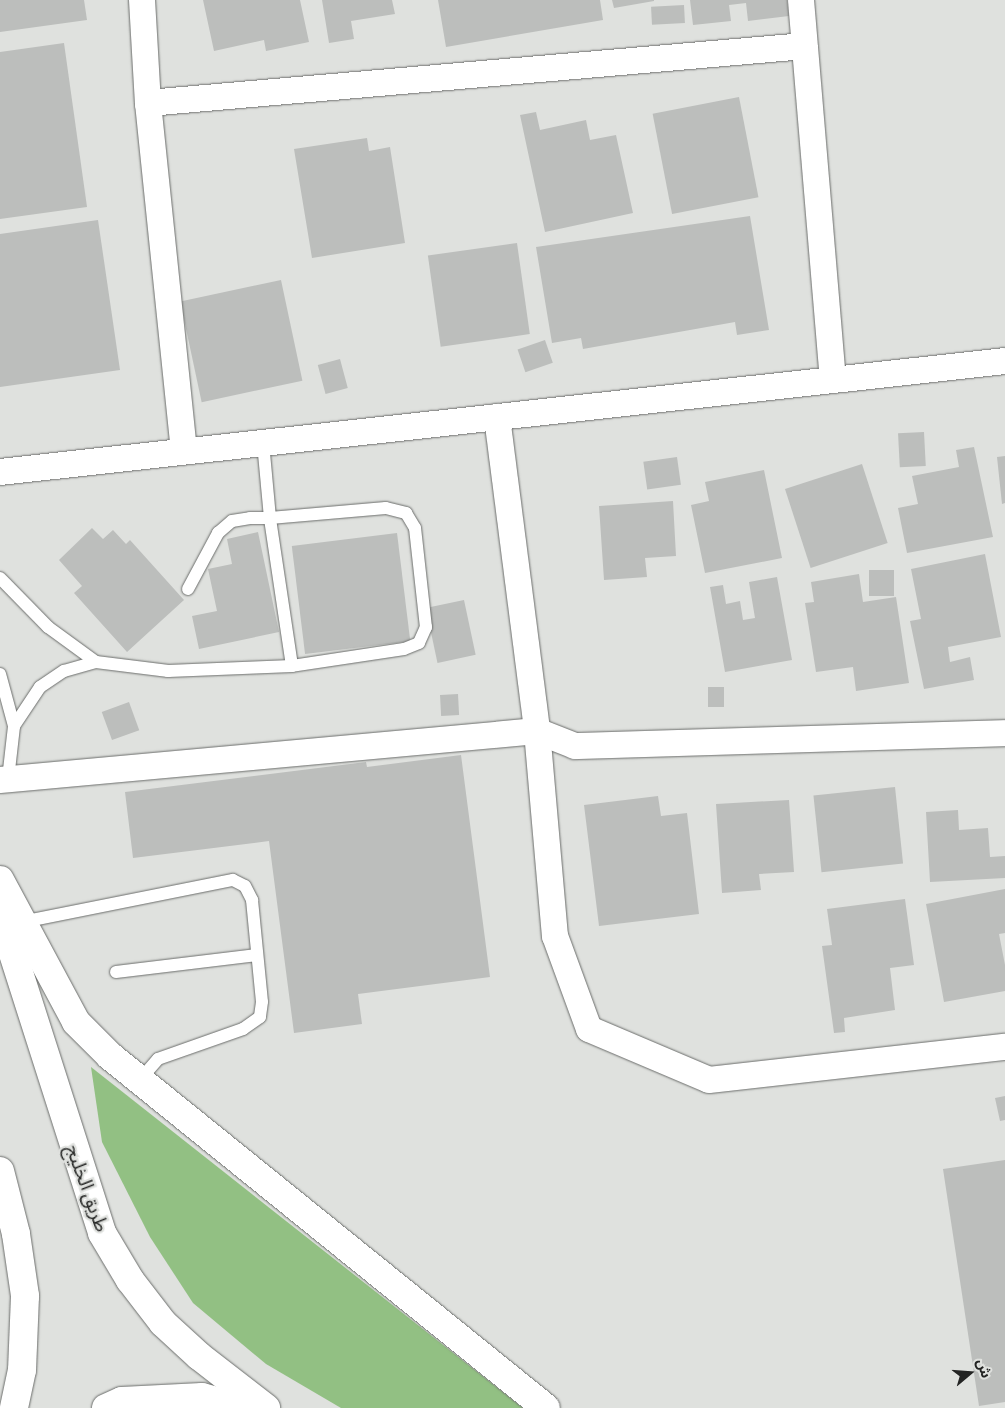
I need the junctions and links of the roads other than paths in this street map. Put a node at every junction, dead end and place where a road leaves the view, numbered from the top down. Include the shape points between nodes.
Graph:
1 (142, 0) edge
2 (801, 0) edge
3 (805, 46) junction
4 (148, 103) junction
5 (1005, 361) edge
6 (833, 380) junction
7 (497, 417) junction
8 (263, 443) junction
9 (184, 451) junction
10 (0, 472) edge
11 (270, 518) junction
12 (0, 578) edge
13 (188, 589) dead end
14 (96, 662) junction
15 (292, 666) junction
16 (0, 674) edge
17 (14, 726) junction
18 (537, 731) junction
19 (1005, 733) edge
20 (4, 779) edge
21 (0, 880) edge
22 (11, 918) edge
23 (257, 955) junction
24 (116, 972) dead end
25 (1005, 1047) edge
26 (140, 1080) junction
27 (0, 1171) edge
28 (14, 1408) edge
29 (106, 1408) edge
30 (242, 1408) edge
31 (266, 1408) edge
32 (546, 1408) edge

1 - 4 street
2 - 3 street
3 - 4 street
3 - 6 street
4 - 9 street
5 - 6 street
6 - 7 street
7 - 8 street
7 - 18 street
8 - 9 street
8 - 11 lane
9 - 10 street
11 - 13 lane via 232,520 218,534
11 - 15 lane
11 - 15 lane via 386,508 406,514 415,528 426,627 418,643
12 - 14 lane via 48,627
14 - 15 lane via 168,671
14 - 17 lane via 64,671 40,687
16 - 17 lane
17 - 20 lane
18 - 19 street via 575,746
18 - 20 street
18 - 25 street via 555,936 589,1029 709,1080
21 - 22 main road
22 - 23 lane via 233,880 245,886 252,900
22 - 26 main road via 76,1022
22 - 31 main road, طريق الخليج via 102,1233 130,1280 163,1323 199,1356
23 - 24 lane
23 - 26 lane via 260,1017 243,1029 158,1059
26 - 32 main road
27 - 28 main road via 16,1234 24,1296 22,1370
29 - 30 main road via 122,1401 202,1397

